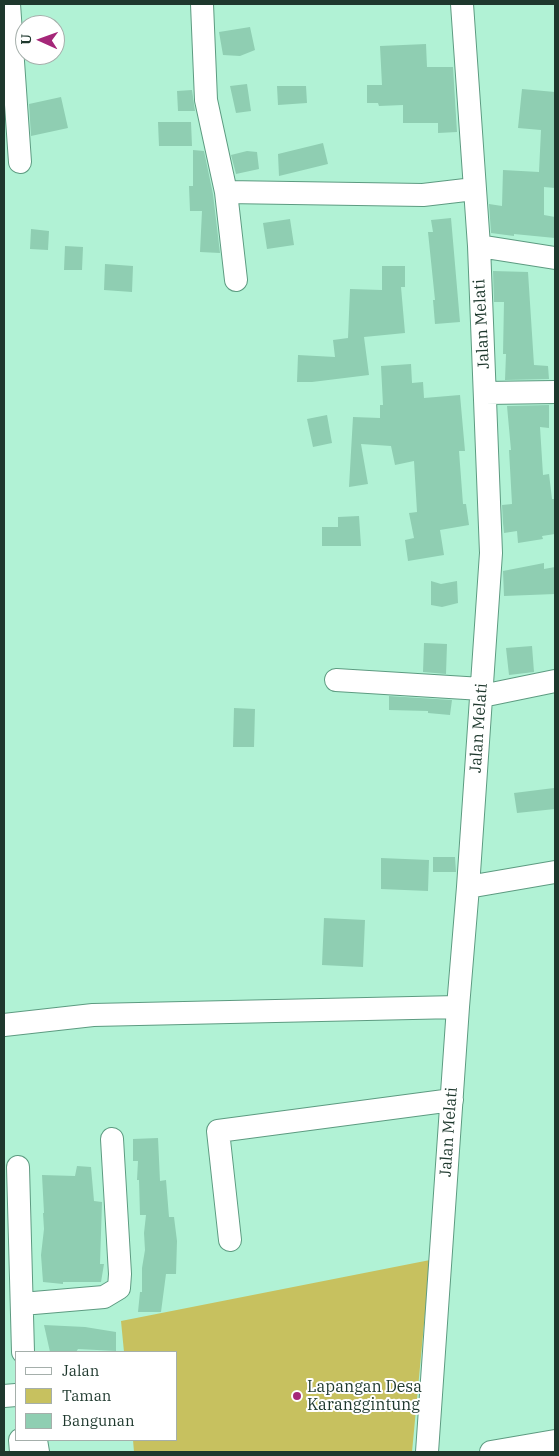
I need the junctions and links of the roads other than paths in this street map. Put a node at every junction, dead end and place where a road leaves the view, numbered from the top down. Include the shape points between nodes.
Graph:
1 (9, 4) edge
2 (202, 4) edge
3 (462, 4) edge
4 (20, 162) dead end
5 (474, 189) junction
6 (226, 192) junction
7 (479, 246) junction
8 (555, 258) edge
9 (236, 280) dead end
10 (555, 392) edge
11 (485, 393) junction
12 (336, 680) dead end
13 (555, 681) edge
14 (482, 692) junction
15 (555, 872) edge
16 (468, 887) junction
17 (458, 1007) junction
18 (4, 1025) edge
19 (452, 1100) junction
20 (112, 1139) dead end
21 (18, 1167) dead end
22 (230, 1240) dead end
23 (22, 1304) junction
24 (23, 1351) edge
25 (555, 1441) edge
26 (427, 1452) edge
27 (491, 1452) edge

1 - 4 street
2 - 6 street via 206,100
3 - 5 street, Jalan Melati
5 - 6 street via 423,195
5 - 7 street, Jalan Melati
6 - 9 street
7 - 8 street
7 - 11 street, Jalan Melati
10 - 11 street
11 - 14 street, Jalan Melati via 491,553
12 - 14 street
13 - 14 street
14 - 16 street, Jalan Melati
15 - 16 street
16 - 17 street, Jalan Melati
17 - 18 street via 93,1016
17 - 19 street, Jalan Melati
19 - 22 street via 218,1131
19 - 26 street, Jalan Melati
20 - 23 street via 119,1288 104,1297
21 - 23 street
23 - 24 street
25 - 27 street

